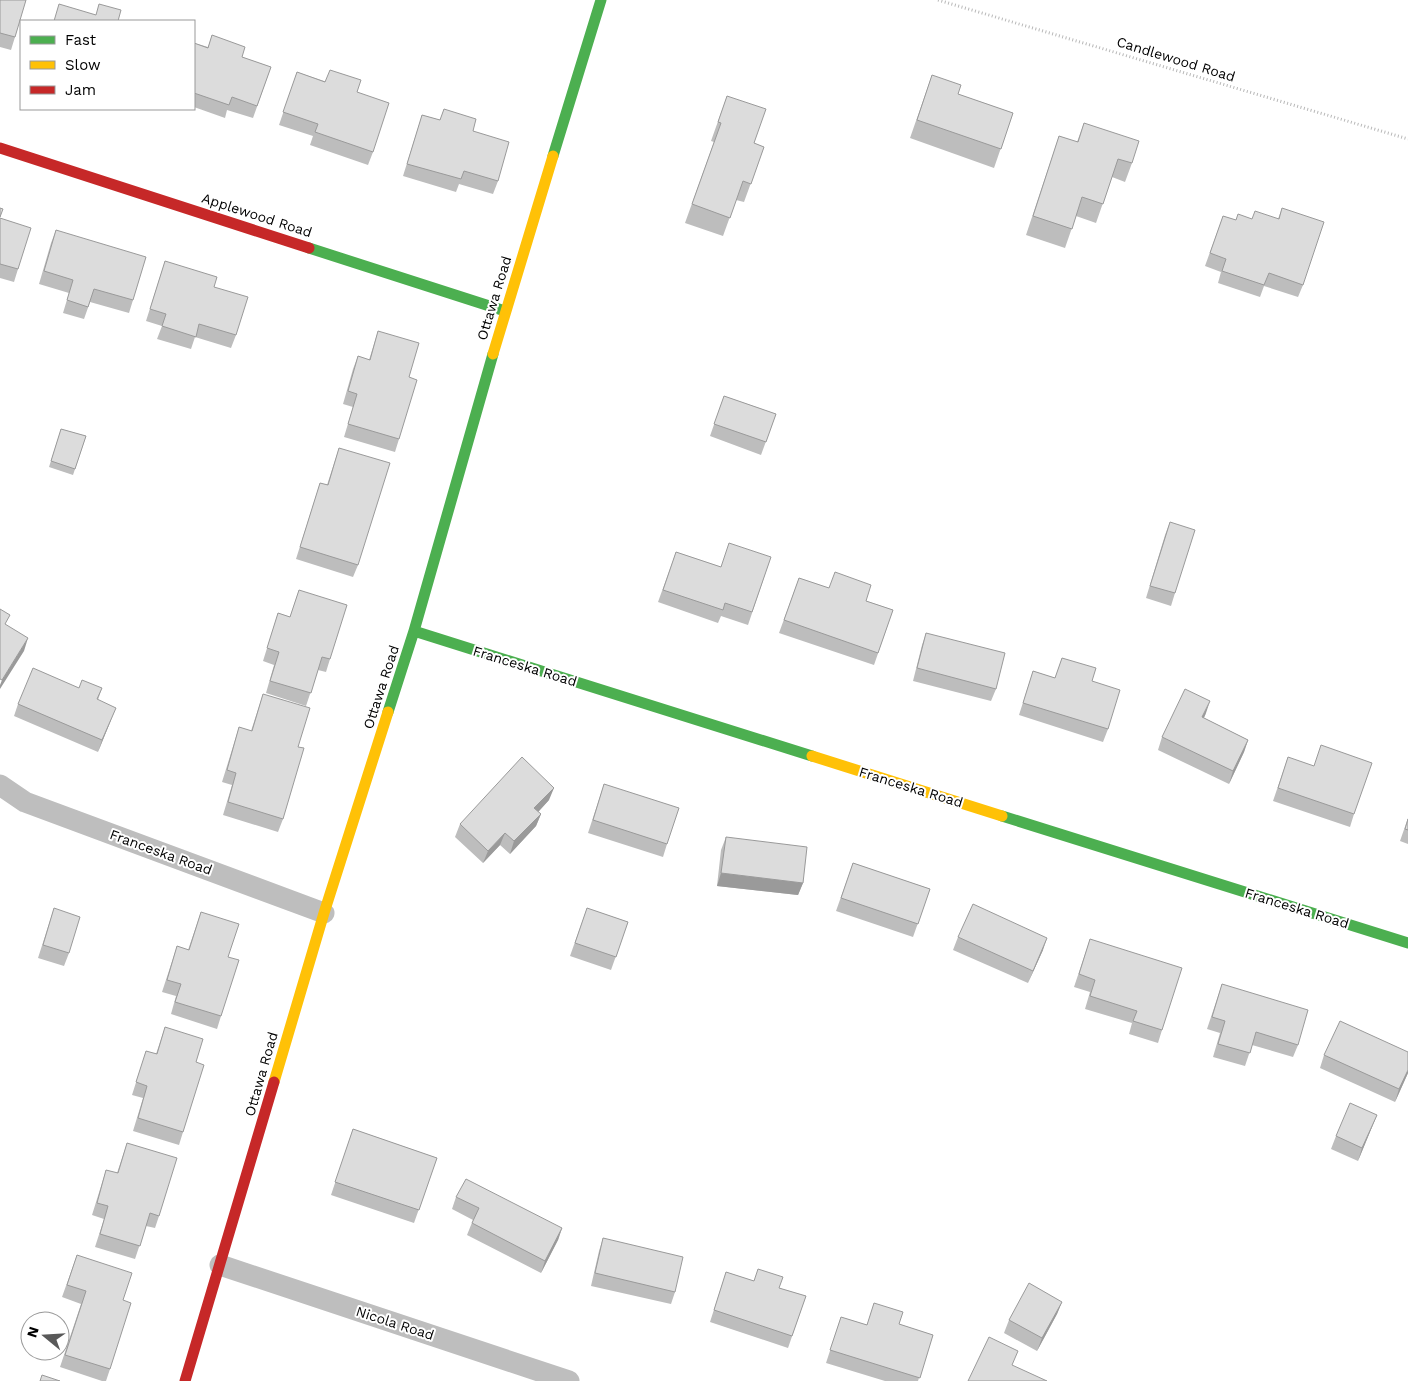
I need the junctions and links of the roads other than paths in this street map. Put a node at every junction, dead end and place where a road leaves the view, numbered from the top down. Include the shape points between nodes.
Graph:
1 (601, 0) edge
2 (0, 148) edge
3 (505, 311) junction
4 (414, 631) junction
5 (0, 785) edge
6 (324, 913) junction
7 (1408, 943) edge
8 (220, 1265) junction
9 (185, 1381) edge
10 (569, 1381) edge

1 - 3 street, Ottawa Road
2 - 3 street, Applewood Road
3 - 4 street, Ottawa Road
4 - 6 street, Ottawa Road
4 - 7 street, Franceska Road
5 - 6 street, Franceska Road via 25,802
6 - 8 street, Ottawa Road
8 - 9 street, Ottawa Road
8 - 10 street, Nicola Road

